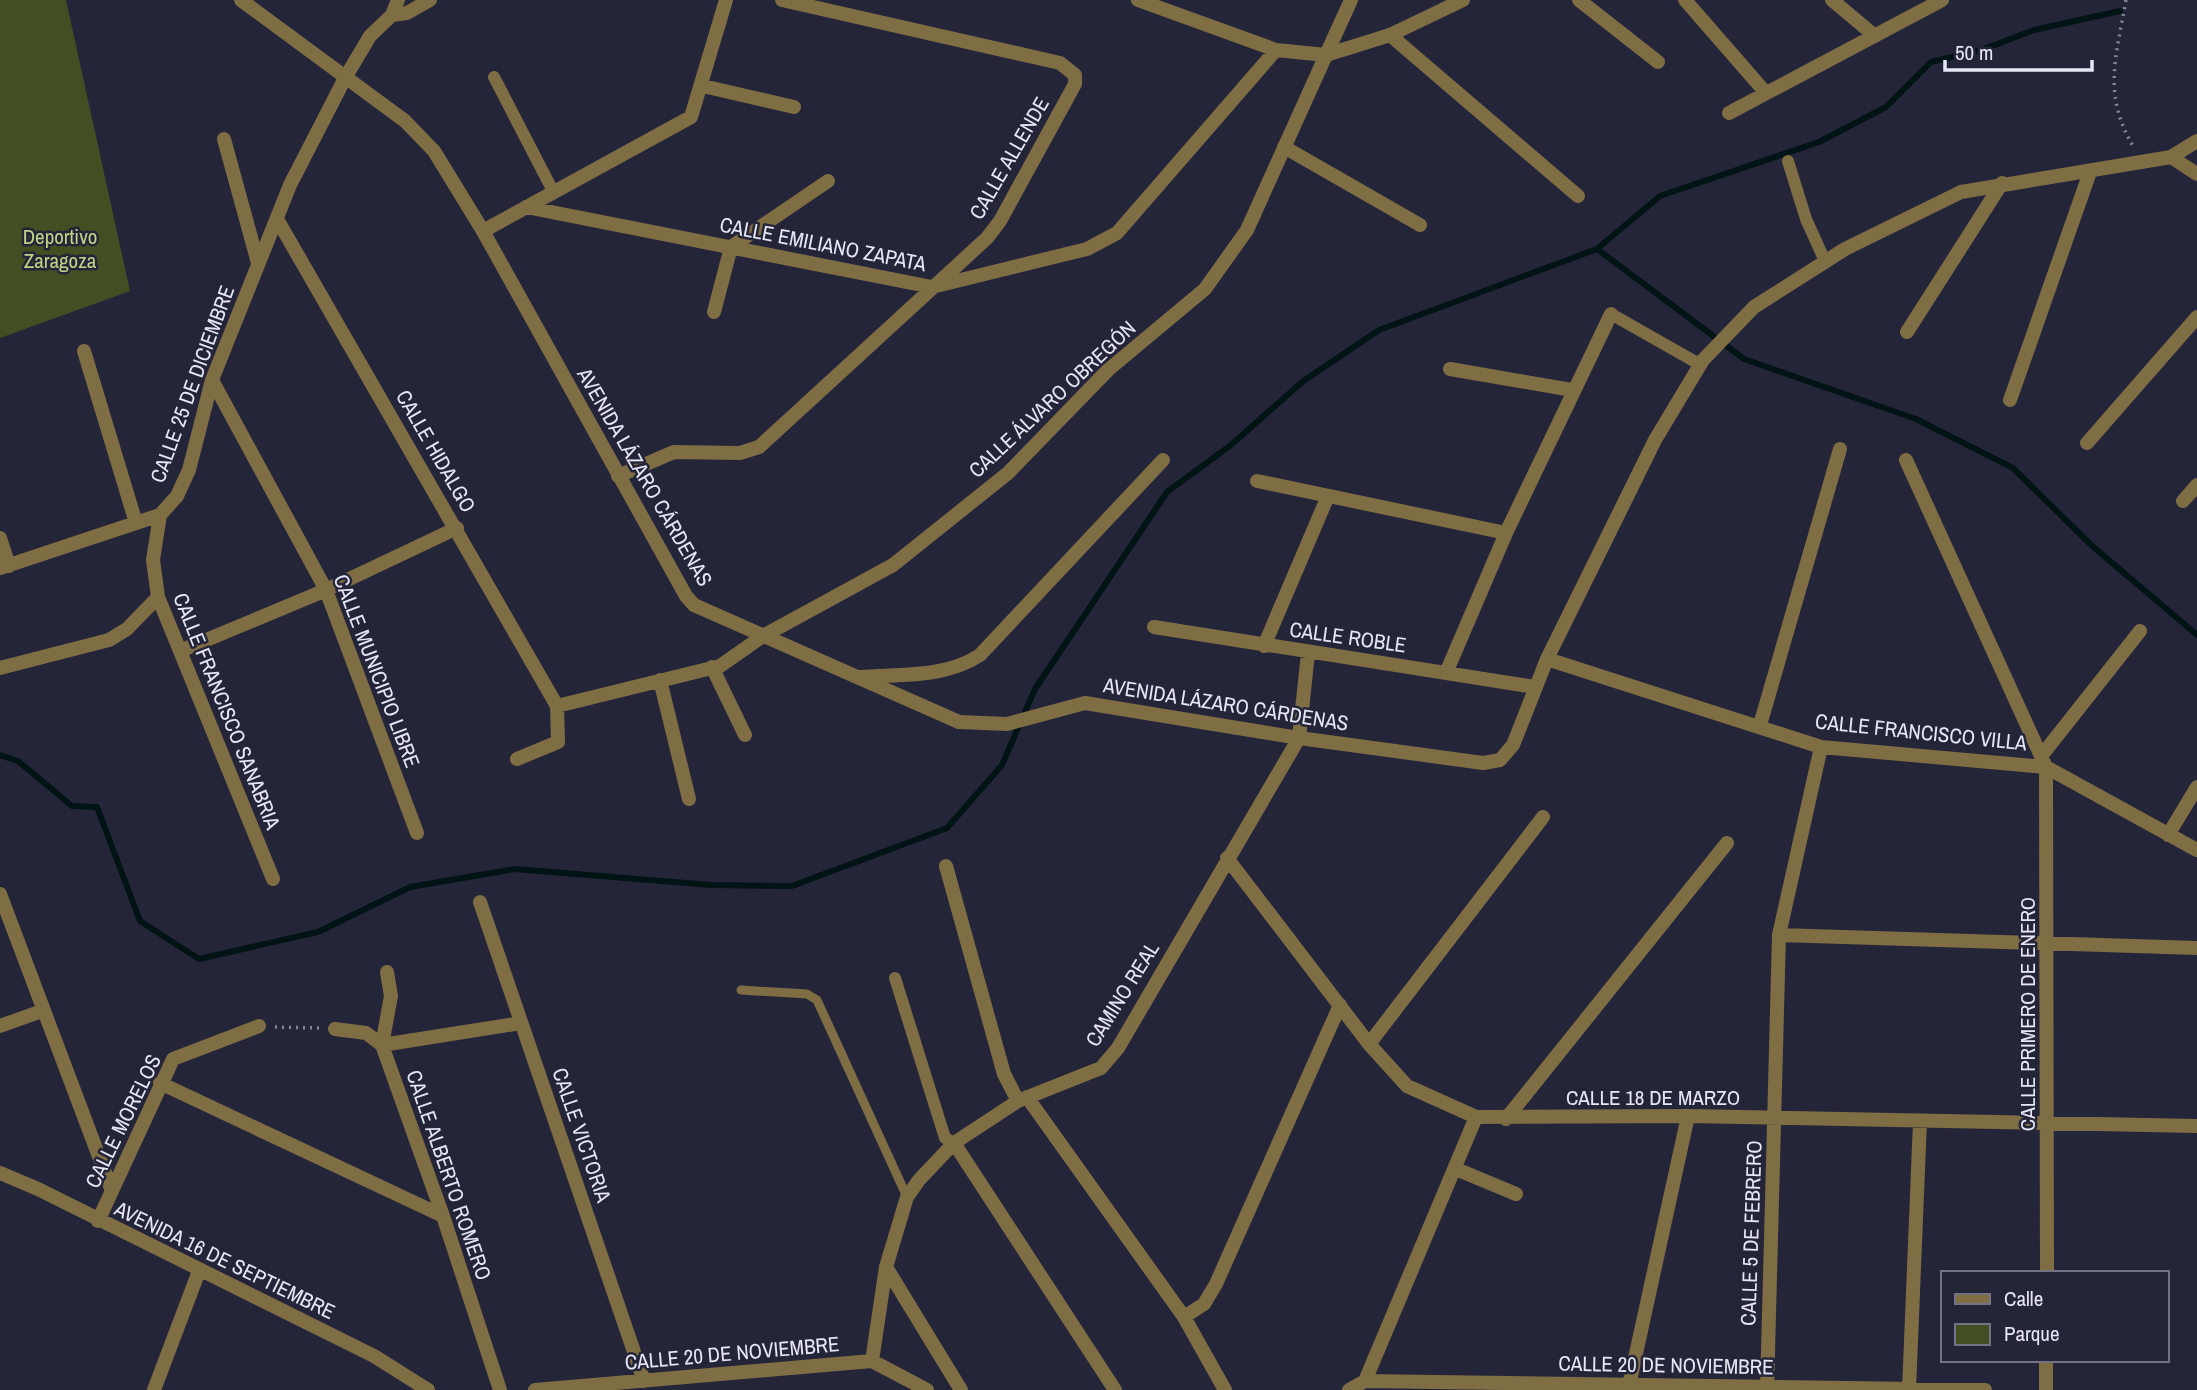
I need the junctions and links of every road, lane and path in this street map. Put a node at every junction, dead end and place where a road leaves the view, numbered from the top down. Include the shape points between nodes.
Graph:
1 (241, 0) edge
2 (397, 0) edge
3 (430, 0) edge
4 (726, 0) edge
5 (782, 0) edge
6 (1138, 0) edge
7 (1351, 0) edge
8 (1463, 0) edge
9 (1579, 0) edge
10 (1685, 0) edge
11 (1832, 0) edge
12 (1942, 0) edge
13 (2126, 0) edge
14 (392, 15) junction
15 (1390, 35) junction
16 (1875, 36) junction
17 (1276, 50) junction
18 (1326, 55) junction
19 (1658, 62) dead end
20 (494, 77) dead end
21 (345, 78) junction
22 (703, 86) junction
23 (1766, 93) junction
24 (794, 107) dead end
25 (1729, 113) dead end
26 (224, 139) dead end
27 (2197, 141) edge
28 (1284, 147) junction
29 (2171, 157) junction
30 (1788, 161) dead end
31 (2142, 162) junction
32 (2090, 172) junction
33 (2197, 174) edge
34 (828, 181) dead end
35 (2002, 183) junction
36 (554, 193) junction
37 (1578, 196) dead end
38 (526, 207) junction
39 (277, 219) junction
40 (1420, 225) dead end
41 (482, 231) junction
42 (731, 247) junction
43 (1825, 261) junction
44 (258, 264) junction
45 (932, 287) junction
46 (714, 312) dead end
47 (1611, 314) joint
48 (2197, 317) edge
49 (1907, 332) dead end
50 (84, 351) dead end
51 (1702, 362) junction
52 (1450, 369) dead end
53 (212, 380) junction
54 (1573, 390) junction
55 (2010, 400) dead end
56 (2087, 443) dead end
57 (1840, 449) dead end
58 (1163, 460) dead end
59 (1906, 460) dead end
60 (618, 476) junction
61 (1257, 481) dead end
62 (2197, 485) edge
63 (1328, 496) junction
64 (2183, 501) dead end
65 (160, 515) junction
66 (136, 523) junction
67 (457, 528) junction
68 (1506, 533) junction
69 (0, 538) edge
70 (4, 567) edge
71 (326, 590) junction
72 (158, 597) junction
73 (1154, 626) dead end
74 (2140, 631) dead end
75 (763, 636) junction
76 (1264, 646) junction
77 (180, 652) junction
78 (1308, 653) junction
79 (1547, 659) junction
80 (712, 667) junction
81 (0, 668) edge
82 (1446, 673) junction
83 (860, 677) junction
84 (660, 680) junction
85 (1535, 687) junction
86 (556, 706) junction
87 (1760, 725) junction
88 (745, 735) dead end
89 (1300, 738) junction
90 (1821, 747) junction
91 (517, 759) dead end
92 (2044, 761) junction
93 (2197, 787) edge
94 (689, 799) dead end
95 (1543, 817) dead end
96 (416, 833) dead end
97 (2168, 835) junction
98 (1727, 843) dead end
99 (2197, 849) edge
100 (1227, 858) junction
101 (946, 866) dead end
102 (273, 878) dead end
103 (0, 894) edge
104 (480, 902) dead end
105 (1779, 934) junction
106 (2048, 942) junction
107 (2197, 948) edge
108 (387, 972) dead end
109 (895, 978) dead end
110 (741, 990) dead end
111 (1340, 1005) junction
112 (42, 1011) junction
113 (521, 1023) junction
114 (0, 1026) edge
115 (258, 1026) joint
116 (335, 1028) joint
117 (1369, 1044) junction
118 (382, 1045) junction
119 (160, 1083) junction
120 (1022, 1099) junction
121 (1688, 1116) junction
122 (1476, 1117) junction
123 (1776, 1118) junction
124 (1506, 1119) junction
125 (1920, 1121) junction
126 (2049, 1123) junction
127 (2197, 1126) edge
128 (954, 1143) junction
129 (1456, 1168) junction
130 (0, 1173) edge
131 (112, 1191) junction
132 (1516, 1194) dead end
133 (907, 1197) junction
134 (443, 1216) junction
135 (98, 1221) junction
136 (886, 1267) junction
137 (199, 1271) junction
138 (2047, 1271) edge
139 (1184, 1317) junction
140 (873, 1362) junction
141 (2046, 1362) edge
142 (644, 1381) junction
143 (1365, 1381) junction
144 (1629, 1388) edge
145 (1767, 1388) edge
146 (1909, 1389) edge
147 (154, 1390) edge
148 (428, 1390) edge
149 (500, 1390) edge
150 (535, 1390) edge
151 (927, 1390) edge
152 (961, 1390) edge
153 (1115, 1390) edge
154 (1225, 1390) edge
155 (1349, 1390) edge
156 (1985, 1390) edge
157 (2046, 1390) edge

1 - 21 street, AVENIDA LÁZARO CÁRDENAS
2 - 14 street
3 - 14 street via 407,13
4 - 22 street
5 - 45 street, CALLE ALLENDE via 1060,63 1075,75 1071,94 1000,221
6 - 17 street
7 - 18 street, CALLE ÁLVARO OBREGÓN
8 - 15 street
9 - 19 street
10 - 23 street
11 - 16 street
12 - 16 street
13 - 31 path via 2112,82 2120,124
14 - 21 street, CALLE 25 DE DICIEMBRE via 370,36
15 - 18 street
15 - 37 street
16 - 23 street
17 - 18 street
17 - 45 street, CALLE EMILIANO ZAPATA via 1117,233 1087,249
18 - 28 street, CALLE ÁLVARO OBREGÓN
20 - 36 street
21 - 39 street, CALLE 25 DE DICIEMBRE
21 - 41 street, AVENIDA LÁZARO CÁRDENAS via 422,136
22 - 24 street
22 - 36 street via 691,117
23 - 25 street
26 - 44 street
27 - 29 street
28 - 40 street
28 - 75 street, CALLE ÁLVARO OBREGÓN via 1247,230 1205,289 1108,370 1008,473 893,565
29 - 31 street, AVENIDA LÁZARO CÁRDENAS
29 - 33 street
30 - 43 street
31 - 32 street, AVENIDA LÁZARO CÁRDENAS
32 - 35 street, AVENIDA LÁZARO CÁRDENAS
32 - 55 street
34 - 42 street
35 - 43 street, AVENIDA LÁZARO CÁRDENAS via 1961,192
35 - 49 street
36 - 38 street
38 - 41 street
38 - 42 street, CALLE EMILIANO ZAPATA
39 - 44 street, CALLE 25 DE DICIEMBRE
39 - 67 street, CALLE HIDALGO
41 - 60 street, AVENIDA LÁZARO CÁRDENAS
42 - 45 street, CALLE EMILIANO ZAPATA
42 - 46 street
43 - 51 street, AVENIDA LÁZARO CÁRDENAS via 1754,307
44 - 53 street, CALLE 25 DE DICIEMBRE
45 - 60 street, CALLE ALLENDE via 760,447 740,453 674,452
47 - 51 street
47 - 54 street
48 - 56 street
50 - 66 street
51 - 79 street, AVENIDA LÁZARO CÁRDENAS via 1655,440
52 - 54 street
53 - 65 street, CALLE 25 DE DICIEMBRE via 189,470 177,496
53 - 71 street, CALLE MUNICIPIO LIBRE
54 - 68 street
57 - 87 street
58 - 83 street via 981,655 942,672
59 - 92 street, CALLE PRIMERO DE ENERO
60 - 75 street, AVENIDA LÁZARO CÁRDENAS via 686,596 705,611
61 - 63 street
62 - 64 street
63 - 68 street
63 - 76 street
65 - 66 street, CALLE 25 DE DICIEMBRE
65 - 72 street, CALLE FRANCISCO SANABRIA via 153,560
66 - 70 street, CALLE 25 DE DICIEMBRE
67 - 71 street
67 - 86 street, CALLE HIDALGO
68 - 82 street
69 - 70 street
71 - 77 street
71 - 96 street, CALLE MUNICIPIO LIBRE
72 - 77 street, CALLE FRANCISCO SANABRIA
72 - 81 street via 127,629 109,640
73 - 76 street, CALLE ROBLE
74 - 92 street
75 - 80 street, CALLE ÁLVARO OBREGÓN
75 - 83 street, AVENIDA LÁZARO CÁRDENAS
76 - 78 street, CALLE ROBLE
77 - 102 street, CALLE FRANCISCO SANABRIA
78 - 82 street, CALLE ROBLE
78 - 89 street, CAMINO REAL
79 - 85 street, AVENIDA LÁZARO CÁRDENAS
79 - 87 street, CALLE FRANCISCO VILLA
80 - 84 street, CALLE ÁLVARO OBREGÓN
80 - 88 street
82 - 85 street, CALLE ROBLE
83 - 89 street, AVENIDA LÁZARO CÁRDENAS via 959,722 1007,723 1086,703
84 - 86 street, CALLE ÁLVARO OBREGÓN
84 - 94 street
85 - 89 street, AVENIDA LÁZARO CÁRDENAS via 1513,745 1500,760 1483,763
86 - 91 street via 558,742
87 - 90 street, CALLE FRANCISCO VILLA
89 - 100 street, CAMINO REAL
90 - 92 street, CALLE FRANCISCO VILLA
90 - 105 street, CALLE 5 DE FEBRERO
92 - 97 street, CALLE FRANCISCO VILLA
92 - 106 street, CALLE PRIMERO DE ENERO
93 - 97 street
95 - 117 street
97 - 99 street, CALLE FRANCISCO VILLA
98 - 124 street
100 - 111 street, CALLE 18 DE MARZO
100 - 120 street, CAMINO REAL via 1118,1048 1092,1072
101 - 120 street via 1004,1074
103 - 112 street
104 - 113 street, CALLE VICTORIA
105 - 106 street
105 - 123 street, CALLE 5 DE FEBRERO
106 - 107 street
106 - 126 street, CALLE PRIMERO DE ENERO
108 - 118 street via 391,996
109 - 128 street via 945,1138
110 - 133 lane via 807,994 817,1000
111 - 117 street, CALLE 18 DE MARZO
111 - 139 street via 1216,1284 1204,1304
112 - 114 street
112 - 131 street
113 - 118 street
113 - 142 street, CALLE VICTORIA
115 - 116 path
115 - 119 street, CALLE MORELOS via 180,1054
116 - 118 street via 366,1033
117 - 122 street, CALLE 18 DE MARZO via 1407,1086
118 - 134 street, CALLE ALBERTO ROMERO
119 - 131 street, CALLE MORELOS
119 - 134 street
120 - 128 street, CAMINO REAL
120 - 139 street
121 - 123 street, CALLE 18 DE MARZO
121 - 124 street, CALLE 18 DE MARZO
121 - 144 street
122 - 124 street, CALLE 18 DE MARZO
122 - 129 street
123 - 125 street, CALLE 18 DE MARZO
123 - 145 street, CALLE 5 DE FEBRERO
125 - 126 street, CALLE 18 DE MARZO
125 - 146 street
126 - 127 street, CALLE 18 DE MARZO
126 - 138 street, CALLE PRIMERO DE ENERO
128 - 133 street, CAMINO REAL
128 - 153 street
129 - 132 street
129 - 143 street
130 - 135 street, AVENIDA 16 DE SEPTIEMBRE
131 - 135 street, CALLE MORELOS
133 - 136 street, CAMINO REAL
134 - 149 street, CALLE ALBERTO ROMERO
135 - 137 street, AVENIDA 16 DE SEPTIEMBRE
136 - 140 street, CAMINO REAL
136 - 152 street
137 - 147 street
137 - 148 street, AVENIDA 16 DE SEPTIEMBRE via 374,1356
139 - 154 street
140 - 142 street, CALLE 20 DE NOVIEMBRE
140 - 151 street
141 - 157 street
142 - 150 street, CALLE 20 DE NOVIEMBRE
143 - 144 street, CALLE 20 DE NOVIEMBRE
143 - 155 street
144 - 145 street, CALLE 20 DE NOVIEMBRE
145 - 146 street, CALLE 20 DE NOVIEMBRE
146 - 156 street, CALLE 20 DE NOVIEMBRE

